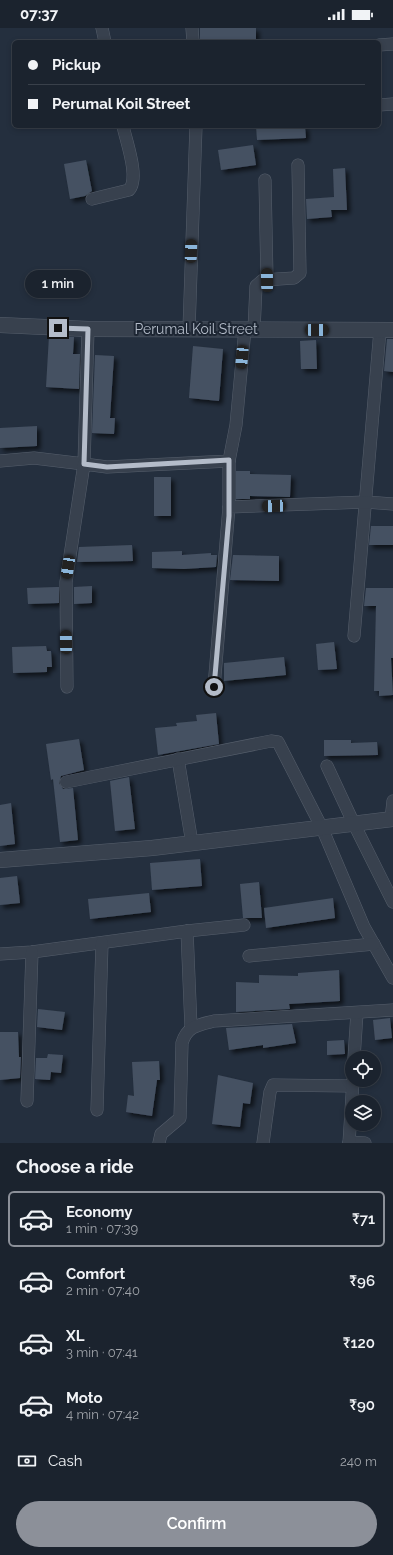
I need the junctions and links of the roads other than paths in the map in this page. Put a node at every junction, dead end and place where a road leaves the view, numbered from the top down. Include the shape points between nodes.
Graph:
1 (102, 28) edge
2 (192, 28) edge
3 (105, 40) edge
4 (193, 40) edge
5 (393, 44) edge
6 (381, 45) edge
7 (393, 104) edge
8 (381, 105) edge
9 (123, 128) edge
10 (196, 128) edge
11 (298, 165) dead end
12 (265, 180) dead end
13 (92, 199) dead end
14 (267, 280) junction
15 (0, 325) edge
16 (88, 329) junction
17 (189, 329) junction
18 (250, 329) junction
19 (386, 330) edge
20 (229, 460) junction
21 (0, 461) edge
22 (84, 464) junction
23 (366, 502) junction
24 (393, 504) edge
25 (229, 507) junction
26 (354, 636) dead end
27 (67, 687) dead end
28 (214, 687) dead end
29 (178, 759) junction
30 (327, 766) dead end
31 (66, 782) dead end
32 (393, 801) edge
33 (392, 819) edge
34 (354, 824) junction
35 (322, 828) junction
36 (192, 843) junction
37 (0, 860) edge
38 (393, 902) edge
39 (244, 925) dead end
40 (188, 931) junction
41 (102, 943) junction
42 (374, 944) junction
43 (32, 952) junction
44 (0, 954) edge
45 (249, 956) dead end
46 (393, 978) edge
47 (393, 1010) edge
48 (357, 1013) junction
49 (191, 1027) junction
50 (354, 1051) edge
51 (345, 1083) edge
52 (353, 1087) edge
53 (27, 1101) dead end
54 (97, 1110) dead end
55 (349, 1142) edge
56 (159, 1143) edge
57 (263, 1143) edge
58 (365, 1143) edge

1 - 3 street
2 - 4 street
5 - 6 street
7 - 8 street
9 - 13 street via 133,173 132,187 129,190
10 - 17 street
11 - 14 street via 300,273 294,278
12 - 14 street
14 - 18 street via 258,282 256,286
15 - 16 street, Perumal Koil Street
16 - 17 street, Perumal Koil Street
16 - 22 street
17 - 18 street, Perumal Koil Street
18 - 19 street, Perumal Koil Street
18 - 20 street
19 - 23 street
20 - 22 street via 107,467
20 - 25 street
21 - 22 street via 34,458
22 - 27 street via 66,582
23 - 24 street
23 - 25 street
23 - 26 street
25 - 28 street
29 - 31 street
29 - 35 street via 271,740 278,742
29 - 36 street
30 - 34 street
32 - 33 street
33 - 34 street
34 - 35 street
34 - 38 street
35 - 36 street
35 - 42 street via 364,927
36 - 37 street
39 - 40 street
40 - 41 street
40 - 49 street
41 - 43 street
41 - 54 street
42 - 45 street
42 - 46 street
43 - 44 street
43 - 53 street
47 - 48 street
48 - 49 street via 214,1021
48 - 50 street
49 - 56 street via 184,1035 182,1043 180,1118 161,1134
51 - 57 street via 273,1085
52 - 55 street
55 - 58 street

